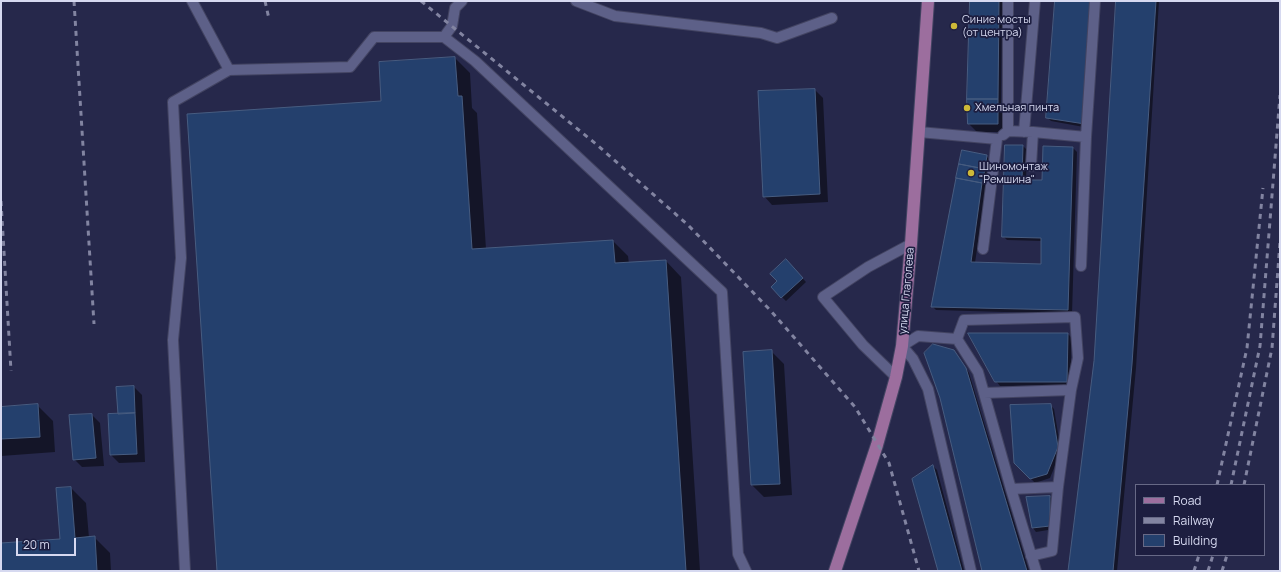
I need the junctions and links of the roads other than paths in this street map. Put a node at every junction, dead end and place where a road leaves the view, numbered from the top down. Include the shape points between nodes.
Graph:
1 (192, 1) edge
2 (462, 1) edge
3 (576, 1) edge
4 (928, 1) edge
5 (1008, 1) edge
6 (1035, 1) edge
7 (1095, 1) edge
8 (832, 18) dead end
9 (444, 38) junction
10 (229, 70) junction
11 (1008, 131) junction
12 (919, 132) junction
13 (1029, 132) junction
14 (1086, 137) junction
15 (997, 139) junction
16 (1031, 166) dead end
17 (911, 244) junction
18 (983, 248) dead end
19 (1081, 266) dead end
20 (957, 339) junction
21 (902, 346) junction
22 (896, 377) junction
23 (1071, 390) junction
24 (984, 393) junction
25 (1058, 487) junction
26 (1011, 489) junction
27 (1031, 556) junction
28 (184, 571) edge
29 (746, 571) edge
30 (835, 571) edge
31 (971, 571) edge
32 (1036, 571) edge

1 - 10 lane
2 - 9 lane via 455,8 452,26
3 - 8 lane via 616,16 761,33 777,38
4 - 12 main road, улица Глаголева
5 - 11 lane
6 - 13 lane
7 - 14 lane
9 - 10 lane via 374,37 350,67
9 - 29 lane via 475,61 722,292 738,554
10 - 28 lane via 173,102 181,258 173,340
11 - 13 lane
11 - 15 lane
12 - 15 lane
12 - 17 main road, улица Глаголева
13 - 14 lane
13 - 16 lane
14 - 19 lane
15 - 18 lane
17 - 21 main road, улица Глаголева
17 - 22 lane via 868,267 823,298 863,345
20 - 21 lane via 918,336
20 - 23 lane via 964,320 1075,317 1078,358
20 - 24 lane via 978,372
21 - 22 main road, улица Глаголева
21 - 31 lane via 913,359 928,389
22 - 30 main road, улица Глаголева via 877,445
23 - 24 lane
23 - 25 lane
24 - 26 lane
25 - 26 lane
25 - 27 lane via 1052,551
26 - 27 lane
27 - 32 lane

